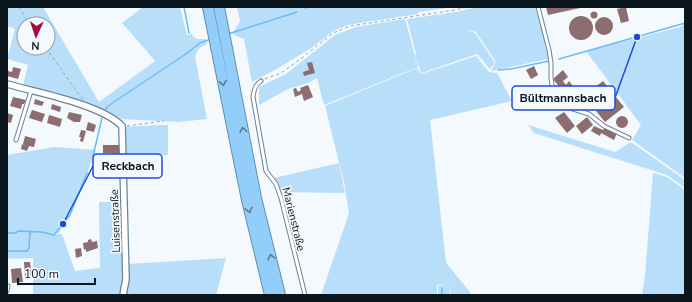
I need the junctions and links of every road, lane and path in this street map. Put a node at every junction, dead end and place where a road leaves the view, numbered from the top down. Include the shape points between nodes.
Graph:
1 (19, 7) edge
2 (208, 7) edge
3 (219, 7) edge
4 (468, 7) edge
5 (538, 7) edge
6 (24, 16) edge
7 (218, 32) junction
8 (221, 43) junction
9 (52, 56) edge
10 (261, 81) joint
11 (7, 84) edge
12 (32, 91) junction
13 (88, 107) junction
14 (164, 121) dead end
15 (122, 126) junction
16 (629, 138) dead end
17 (16, 140) dead end
18 (8, 286) edge
19 (7, 291) edge
20 (123, 295) edge
21 (270, 295) edge
22 (280, 295) edge
23 (305, 295) edge

1 - 6 path
2 - 7 highway
3 - 7 highway
4 - 10 path via 350,26 333,33 281,73
5 - 16 lane via 549,50 552,85 570,108 589,114 604,126
7 - 8 highway
8 -> 21 highway via 247,200
22 -> 8 highway
9 - 13 path
10 - 23 lane, Marienstraße via 254,89 253,97 266,171 276,184 281,198
11 - 12 street
12 - 13 street
12 - 17 lane
13 - 15 street
14 - 15 path
15 - 20 street, Luisenstraße via 126,271
18 - 19 lane

